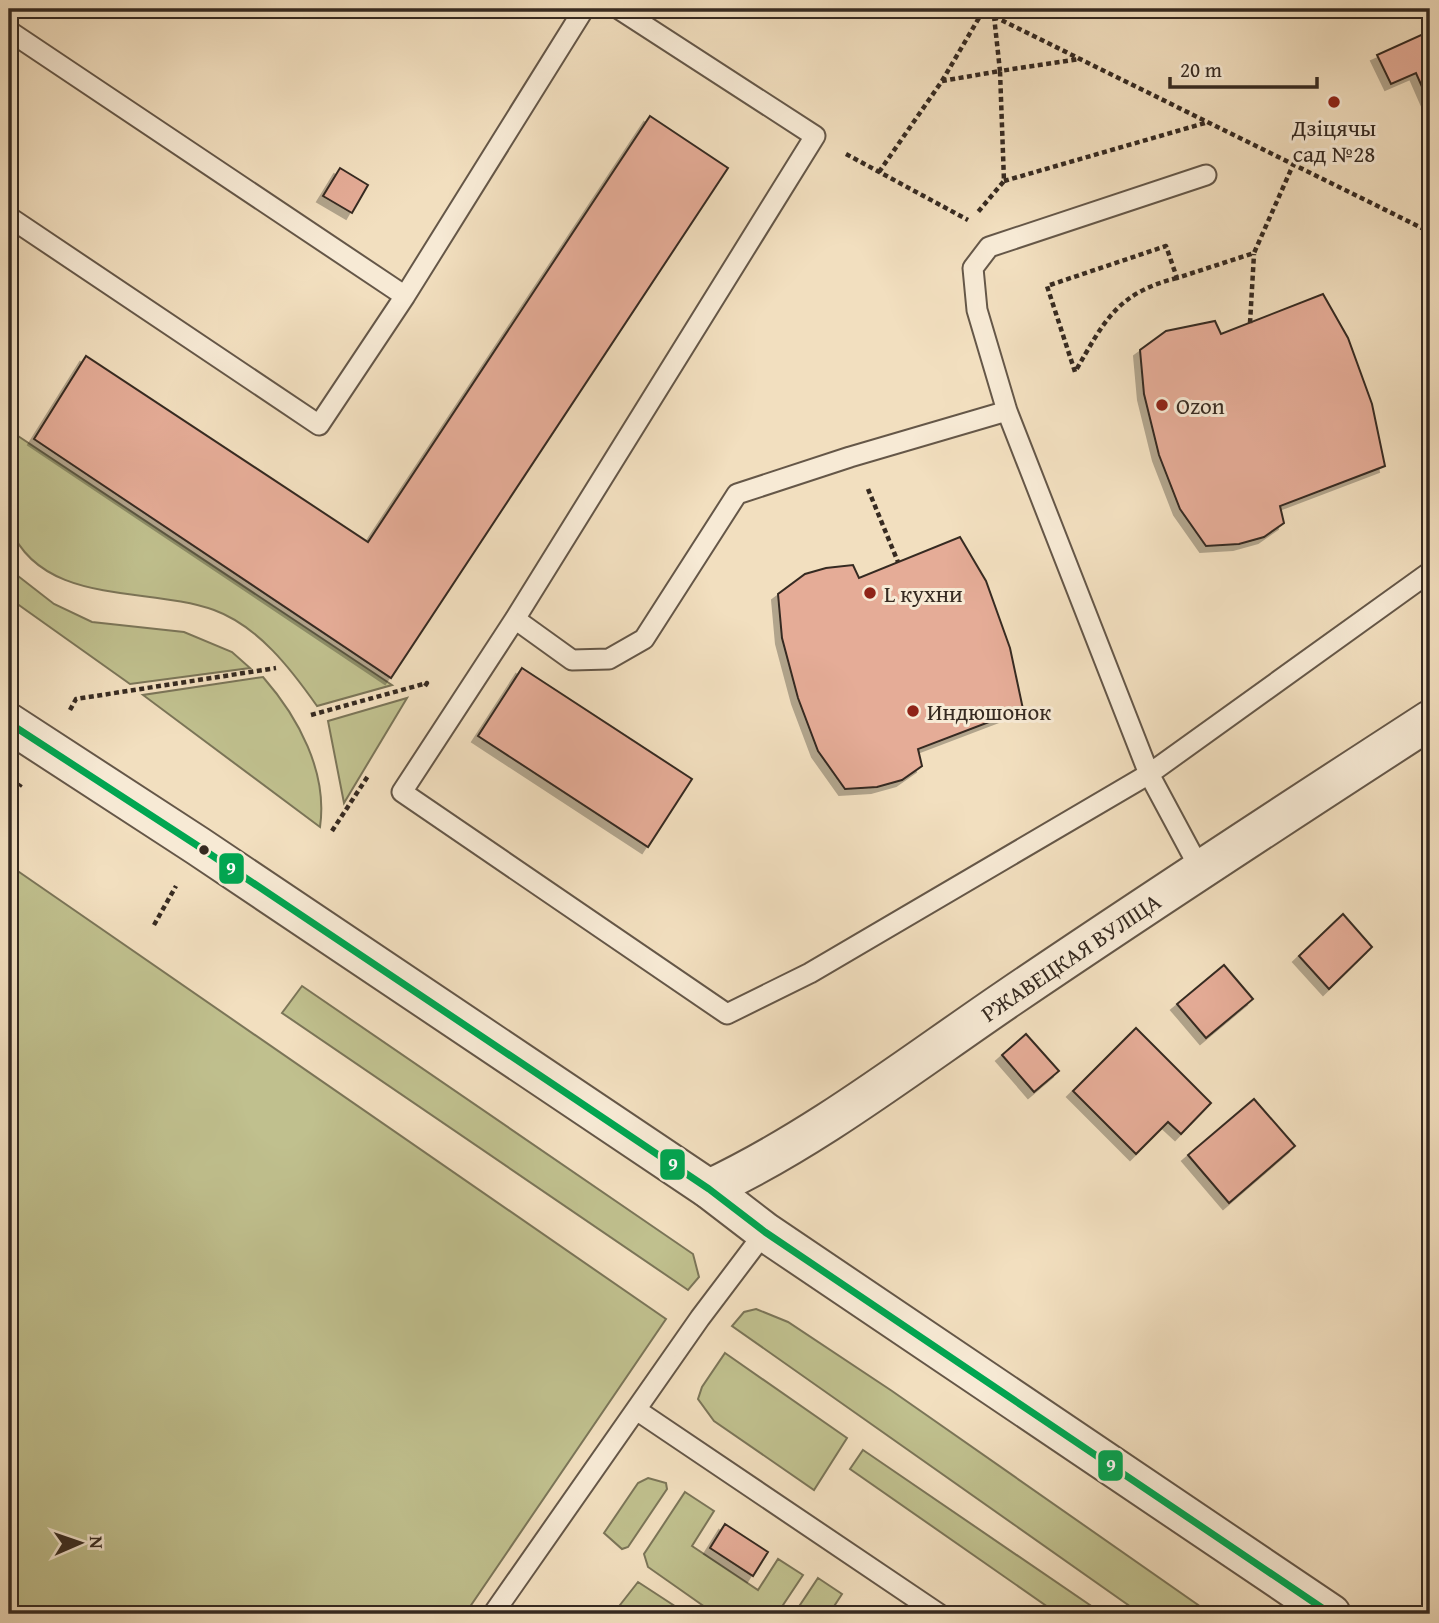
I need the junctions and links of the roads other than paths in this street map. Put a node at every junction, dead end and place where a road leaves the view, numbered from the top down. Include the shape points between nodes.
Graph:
1 (584, 9) edge
2 (619, 9) edge
3 (9, 32) edge
4 (1206, 174) dead end
5 (9, 217) edge
6 (405, 296) junction
7 (1007, 411) junction
8 (1430, 572) edge
9 (516, 619) junction
10 (1430, 720) edge
11 (9, 723) edge
12 (1149, 774) junction
13 (1200, 869) junction
14 (709, 1189) junction
15 (765, 1232) junction
16 (638, 1411) junction
17 (493, 1614) edge
18 (939, 1614) edge
19 (1331, 1614) edge

1 - 6 lane
2 - 9 lane via 815,136
3 - 6 lane
4 - 7 lane via 989,247 973,268 977,310
5 - 6 lane via 319,425
7 - 9 lane via 737,494 643,639 609,659 572,660
7 - 12 lane
8 - 12 lane
9 - 12 lane via 402,792 727,1014 810,973
10 - 13 street, РЖАВЕЦКАЯ ВУЛІЦА
11 - 14 street
12 - 13 lane
13 - 14 street, РЖАВЕЦКАЯ ВУЛІЦА via 845,1110 747,1171
14 - 15 street
15 - 16 lane
15 - 19 street
16 - 17 lane
16 - 18 lane

